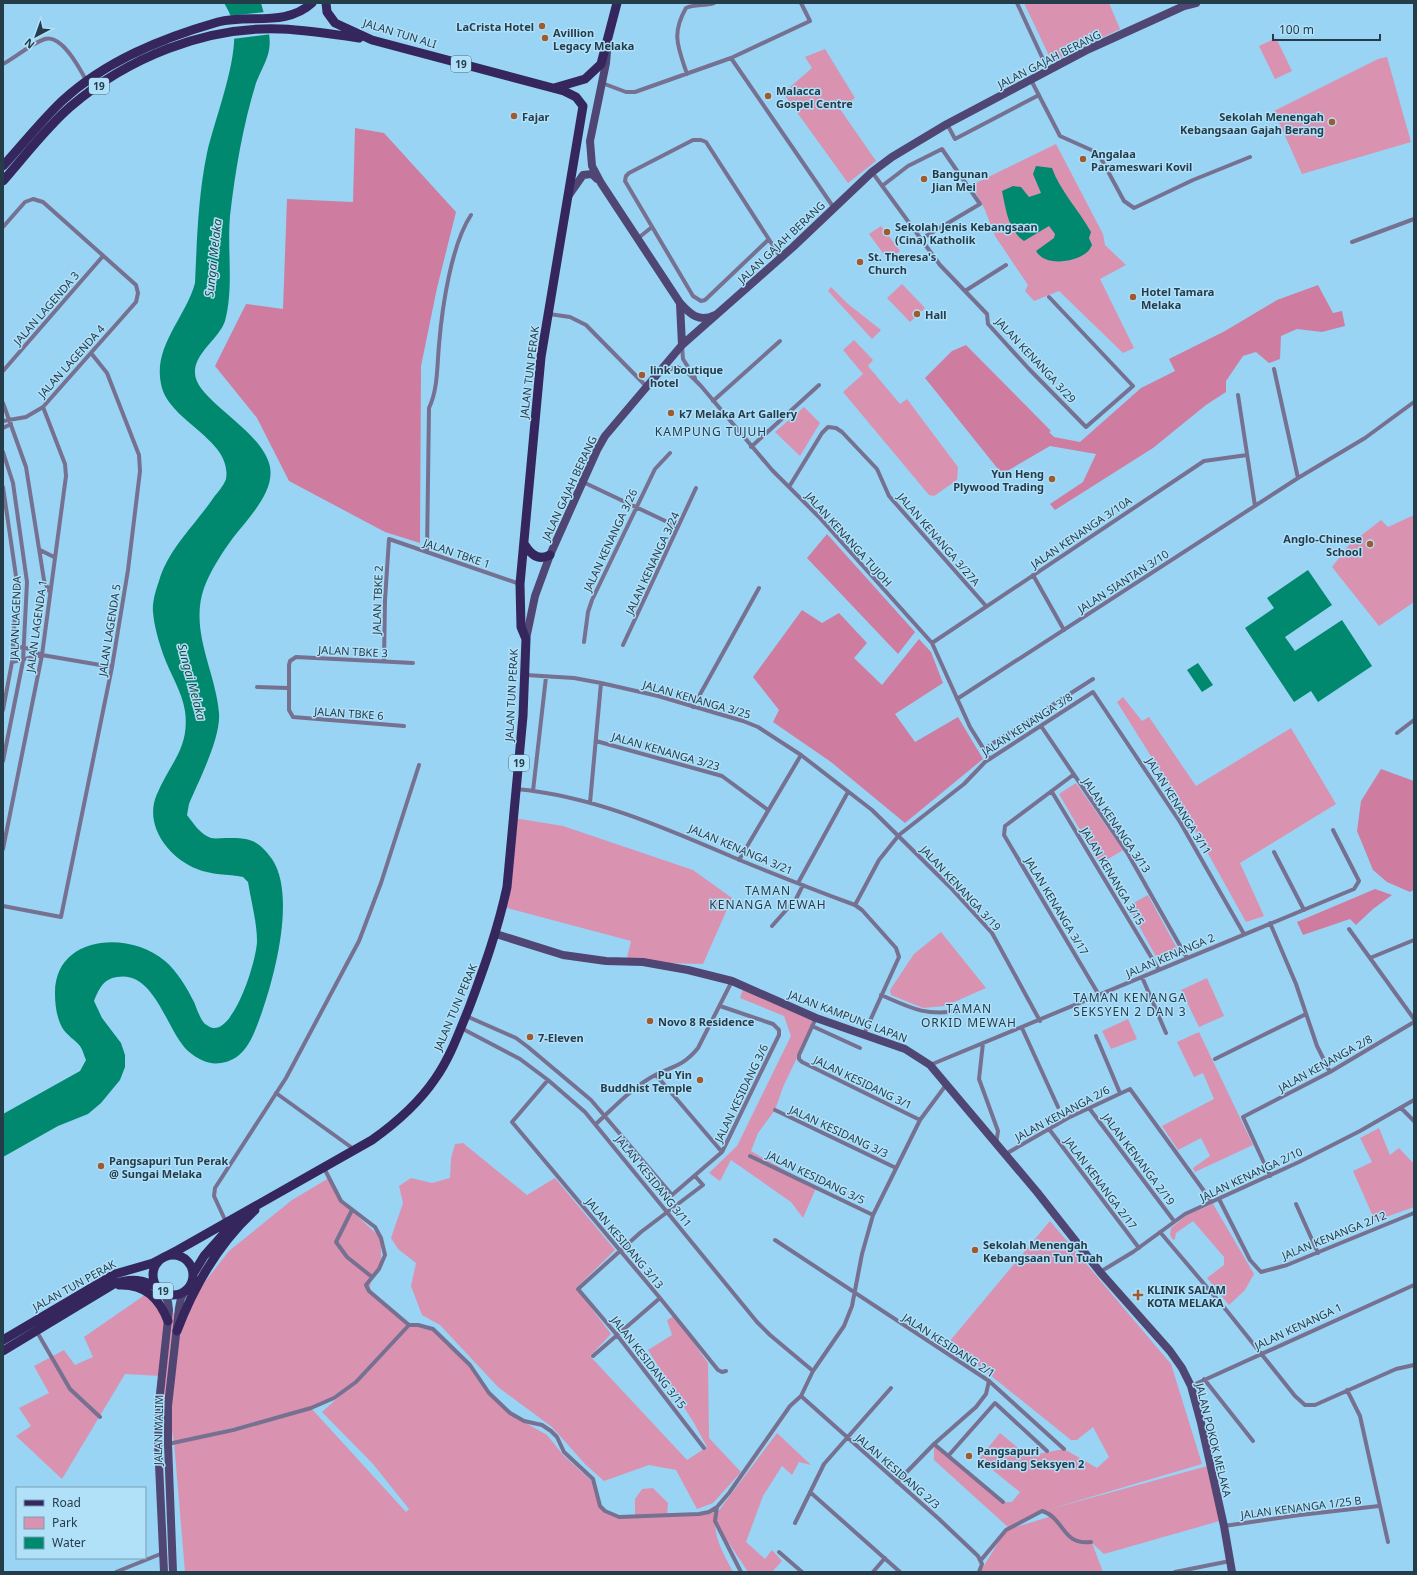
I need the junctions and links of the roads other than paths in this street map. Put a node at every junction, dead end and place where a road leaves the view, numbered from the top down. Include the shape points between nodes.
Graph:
1 (312, 3) edge
2 (326, 3) edge
3 (617, 3) edge
4 (714, 3) edge
5 (801, 3) edge
6 (1016, 3) edge
7 (1196, 3) edge
8 (1187, 5) edge
9 (372, 40) junction
10 (607, 47) junction
11 (731, 58) junction
12 (3, 64) edge
13 (1048, 70) junction
14 (687, 74) junction
15 (1031, 80) junction
16 (87, 81) junction
17 (602, 83) junction
18 (550, 88) junction
19 (1039, 95) junction
20 (947, 124) junction
21 (1250, 157) dead end
22 (3, 166) edge
23 (872, 172) junction
24 (3, 181) edge
25 (601, 183) junction
26 (882, 186) junction
27 (569, 196) junction
28 (834, 208) junction
29 (471, 214) dead end
30 (1414, 219) edge
31 (3, 227) edge
32 (652, 227) junction
33 (637, 239) junction
34 (921, 239) junction
35 (768, 240) junction
36 (1352, 242) dead end
37 (103, 256) junction
38 (781, 258) junction
39 (1006, 265) dead end
40 (964, 291) junction
41 (1049, 297) dead end
42 (680, 303) junction
43 (722, 311) junction
44 (548, 314) junction
45 (780, 341) dead end
46 (682, 345) junction
47 (91, 353) junction
48 (1274, 369) dead end
49 (3, 371) edge
50 (659, 373) junction
51 (819, 385) dead end
52 (701, 386) junction
53 (647, 387) junction
54 (1238, 395) dead end
55 (713, 401) junction
56 (1414, 402) edge
57 (3, 403) edge
58 (42, 407) junction
59 (11, 419) junction
60 (3, 420) edge
61 (11, 425) junction
62 (3, 428) edge
63 (751, 447) junction
64 (3, 452) edge
65 (670, 453) dead end
66 (1247, 455) junction
67 (1298, 478) junction
68 (582, 481) junction
69 (3, 487) edge
70 (789, 487) junction
71 (696, 488) dead end
72 (1255, 506) junction
73 (636, 507) junction
74 (678, 527) junction
75 (389, 539) joint
76 (525, 545) junction
77 (40, 550) junction
78 (427, 552) junction
79 (550, 555) junction
80 (54, 558) junction
81 (1033, 575) junction
82 (520, 584) junction
83 (760, 588) dead end
84 (49, 591) junction
85 (986, 606) junction
86 (1064, 630) junction
87 (526, 639) junction
88 (584, 642) dead end
89 (932, 644) junction
90 (623, 645) dead end
91 (24, 647) junction
92 (13, 648) junction
93 (42, 655) junction
94 (23, 661) junction
95 (384, 661) junction
96 (12, 662) junction
97 (413, 663) dead end
98 (112, 667) junction
99 (526, 675) junction
100 (546, 677) junction
101 (1093, 679) dead end
102 (601, 683) junction
103 (257, 687) dead end
104 (288, 688) junction
105 (1094, 692) joint
106 (957, 699) junction
107 (693, 707) junction
108 (3, 710) edge
109 (1414, 720) edge
110 (404, 726) dead end
111 (1041, 726) junction
112 (1396, 733) dead end
113 (596, 741) junction
114 (984, 749) junction
115 (801, 755) junction
116 (990, 759) junction
117 (3, 761) edge
118 (419, 765) dead end
119 (1073, 776) junction
120 (516, 789) junction
121 (533, 791) junction
122 (848, 792) junction
123 (1052, 792) junction
124 (590, 803) junction
125 (768, 810) junction
126 (1333, 830) dead end
127 (899, 835) junction
128 (3, 849) edge
129 (1274, 852) dead end
130 (740, 860) junction
131 (798, 883) junction
132 (803, 885) junction
133 (855, 905) junction
134 (3, 906) edge
135 (1304, 910) junction
136 (1270, 923) junction
137 (772, 926) dead end
138 (1349, 929) dead end
139 (496, 934) junction
140 (1244, 934) junction
141 (1414, 940) edge
142 (1187, 958) junction
143 (1370, 958) junction
144 (1159, 970) junction
145 (1142, 977) junction
146 (732, 981) junction
147 (881, 995) junction
148 (1099, 996) junction
149 (720, 1006) junction
150 (958, 1011) dead end
151 (1306, 1014) junction
152 (466, 1015) junction
153 (816, 1018) junction
154 (1414, 1020) edge
155 (1040, 1021) junction
156 (812, 1026) junction
157 (461, 1028) junction
158 (1022, 1028) junction
159 (864, 1034) junction
160 (1166, 1034) dead end
161 (1096, 1036) dead end
162 (983, 1043) junction
163 (860, 1048) dead end
164 (1215, 1059) dead end
165 (930, 1065) junction
166 (1330, 1072) junction
167 (656, 1075) junction
168 (548, 1080) junction
169 (946, 1085) junction
170 (276, 1093) junction
171 (1120, 1093) junction
172 (1414, 1100) edge
173 (1058, 1107) dead end
174 (1089, 1108) junction
175 (1401, 1108) junction
176 (775, 1110) dead end
177 (604, 1116) junction
178 (920, 1120) junction
179 (1414, 1121) edge
180 (596, 1124) junction
181 (1049, 1129) junction
182 (995, 1144) junction
183 (355, 1150) junction
184 (722, 1152) junction
185 (1004, 1155) junction
186 (750, 1156) dead end
187 (324, 1167) junction
188 (896, 1168) junction
189 (695, 1176) junction
190 (1270, 1176) junction
191 (268, 1198) junction
192 (1219, 1199) junction
193 (1212, 1202) junction
194 (1296, 1204) dead end
195 (352, 1210) junction
196 (244, 1212) junction
197 (667, 1212) junction
198 (1414, 1213) edge
199 (874, 1215) junction
200 (1174, 1221) junction
201 (226, 1222) junction
202 (1160, 1232) junction
203 (775, 1240) dead end
204 (1139, 1248) junction
205 (620, 1251) junction
206 (1318, 1253) junction
207 (162, 1259) junction
208 (1100, 1272) junction
209 (193, 1274) junction
210 (372, 1277) junction
211 (1414, 1285) edge
212 (106, 1288) junction
213 (161, 1290) junction
214 (186, 1290) junction
215 (855, 1294) junction
216 (660, 1298) junction
217 (168, 1322) junction
218 (409, 1325) junction
219 (36, 1330) junction
220 (176, 1331) junction
221 (617, 1335) junction
222 (3, 1340) edge
223 (3, 1351) edge
224 (1261, 1353) junction
225 (593, 1356) dead end
226 (1414, 1365) edge
227 (726, 1371) dead end
228 (813, 1371) junction
229 (1204, 1380) junction
230 (989, 1381) junction
231 (1191, 1386) junction
232 (891, 1388) dead end
233 (1347, 1390) junction
234 (801, 1396) junction
235 (100, 1417) dead end
236 (846, 1438) junction
237 (1253, 1441) dead end
238 (168, 1444) junction
239 (934, 1444) junction
240 (704, 1448) dead end
241 (1064, 1449) dead end
242 (1047, 1451) dead end
243 (949, 1455) junction
244 (897, 1482) junction
245 (810, 1492) junction
246 (1003, 1502) dead end
247 (1379, 1506) junction
248 (717, 1507) junction
249 (796, 1523) dead end
250 (1224, 1526) junction
251 (1092, 1542) dead end
252 (1388, 1542) dead end
253 (779, 1552) dead end
254 (163, 1553) junction
255 (885, 1558) junction
256 (980, 1560) junction
257 (1230, 1561) junction
258 (116, 1572) edge
259 (164, 1572) edge
260 (173, 1572) edge
261 (741, 1572) edge
262 (802, 1572) edge
263 (873, 1572) edge
264 (900, 1572) edge
265 (979, 1572) edge
266 (1175, 1572) edge
267 (1232, 1572) edge

1 - 16 main road, 19 via 298,13 276,18 221,22 154,44 129,55
2 - 9 main road, JALAN TUN ALI / 19 via 327,12 335,23
3 - 10 main road
4 - 14 street via 695,4 686,8 680,18 676,44
5 - 11 street via 810,21
6 - 13 street
7 - 8 street, JALAN GAJAH BERANG
8 - 13 street, JALAN GAJAH BERANG
9 - 18 main road, JALAN TUN ALI / 19
9 - 24 main road, 19 via 280,29 222,33 162,52 139,62 96,88 71,107
10 - 17 street
10 - 18 main road via 601,64 585,79
11 - 14 street
11 - 28 street
12 - 16 street via 34,44 47,38 53,39 76,61
13 - 15 street, JALAN GAJAH BERANG
14 - 17 street via 635,92 626,92
15 - 19 street
15 - 20 street, JALAN GAJAH BERANG
16 - 22 main road, 19 via 57,106
17 - 25 street via 590,141 592,166
18 - 27 main road, JALAN TUN PERAK / 19 via 576,97 583,106
19 - 20 street via 955,139
19 - 21 street via 1060,136 1098,154 1124,201 1134,208
20 - 23 street, JALAN GAJAH BERANG
23 - 26 street, JALAN KENANGA 3/29
23 - 28 street, JALAN GAJAH BERANG
25 - 27 street via 592,174 588,174 579,179
25 - 33 street
26 - 34 street, JALAN KENANGA 3/29
26 - 34 street via 908,166 942,149 980,204
27 - 44 main road, JALAN TUN PERAK / 19
28 - 38 street, JALAN GAJAH BERANG
29 - 78 street via 462,233 449,276 440,325 434,397 429,408
30 - 36 street
31 - 37 street via 25,202 34,199 43,202
32 - 33 street
32 - 35 street via 694,296 701,301
32 - 35 street via 625,181 626,176 693,140 701,140 706,142
33 - 42 street
34 - 40 street, JALAN KENANGA 3/29
35 - 38 street
37 - 47 street, JALAN LAGENDA 4 via 136,284 138,293 136,302
37 - 49 street, JALAN LAGENDA 3
38 - 43 street, JALAN GAJAH BERANG
39 - 40 street
40 - 41 street, JALAN KENANGA 3/29 via 987,314 988,324 1086,427 1133,386
42 - 43 street via 696,317 705,318
42 - 46 street
43 - 46 street, JALAN GAJAH BERANG
44 - 53 street via 570,317 586,325
44 - 76 main road, JALAN TUN PERAK / 19 via 541,357
45 - 55 street
46 - 50 street, JALAN GAJAH BERANG
46 - 52 street via 683,359
47 - 58 street, JALAN LAGENDA 4
47 - 98 street, JALAN LAGENDA 5 via 107,373 138,455 140,471 128,570
48 - 67 street
50 - 52 street, JALAN KENANGA TUJOH via 671,368 682,368
50 - 53 street, JALAN GAJAH BERANG
51 - 63 street
52 - 55 street, JALAN KENANGA TUJOH
53 - 68 street, JALAN GAJAH BERANG via 605,436
54 - 66 street
55 - 63 street, JALAN KENANGA TUJOH
56 - 67 street, JALAN SIANTAN 3/10 via 1365,438
57 - 59 street
58 - 59 street, JALAN LAGENDA 4 via 26,417
58 - 80 street, JALAN LAGENDA 1 via 65,464 66,476
59 - 60 street, JALAN LAGENDA 4
59 - 61 street
61 - 62 street
61 - 77 street via 26,467
63 - 70 street, JALAN KENANGA TUJOH
64 - 91 street, JALAN LAGENDA via 13,483 27,582
65 - 73 street, JALAN KENANGA 3/26 via 655,470
66 - 72 street
66 - 81 street, JALAN KENANGA 3/10A via 1204,461
67 - 72 street, JALAN SIANTAN 3/10
68 - 73 street
68 - 79 street, JALAN GAJAH BERANG
69 - 92 street, JALAN LAGENDA via 17,583
70 - 85 street, JALAN KENANGA 3/27A via 822,433 828,427 836,428 877,469 889,496
70 - 89 street, JALAN KENANGA TUJOH
71 - 74 street, JALAN KENANGA 3/24
72 - 86 street, JALAN SIANTAN 3/10
73 - 74 street
73 - 88 street, JALAN KENANGA 3/26 via 592,600
74 - 90 street, JALAN KENANGA 3/24
75 - 78 street, JALAN TBKE 1
75 - 95 street, JALAN TBKE 2
76 - 79 main road via 529,552 539,558
76 - 82 main road, JALAN TUN PERAK / 19
77 - 80 street
77 - 84 street via 44,580
78 - 82 street, JALAN TBKE 1
79 - 87 street, JALAN GAJAH BERANG via 535,596
80 - 84 street, JALAN LAGENDA 1
81 - 85 street, JALAN KENANGA 3/10A
81 - 86 street
82 - 87 main road, JALAN TUN PERAK / 19 via 521,627
83 - 107 street
84 - 93 street, JALAN LAGENDA 1
85 - 89 street, JALAN KENANGA 3/10A
86 - 106 street, JALAN SIANTAN 3/10
87 - 99 main road, JALAN TUN PERAK / 19
89 - 106 street, JALAN KENANGA TUJOH
91 - 92 street
91 - 93 street
91 - 94 street, JALAN LAGENDA
92 - 96 street, JALAN LAGENDA
93 - 94 street
93 - 98 street
93 - 128 street, JALAN LAGENDA 1
94 - 96 street
94 - 117 street, JALAN LAGENDA
95 - 97 street, JALAN TBKE 3
95 - 104 street, JALAN TBKE 3 via 296,657 289,665
96 - 108 street, JALAN LAGENDA
98 - 134 street, JALAN LAGENDA 5 via 61,917
99 - 100 street, JALAN KENANGA 3/25
99 - 120 main road, JALAN TUN PERAK / 19
100 - 102 street, JALAN KENANGA 3/25 via 574,678
100 - 121 street
101 - 114 street
102 - 107 street, JALAN KENANGA 3/25
102 - 113 street
103 - 104 street
104 - 110 street, JALAN TBKE 6 via 289,710 293,717
105 - 111 street, JALAN KENANGA 3/8
105 - 140 street, JALAN KENANGA 3/11 via 1180,822
106 - 114 street, JALAN KENANGA TUJOH
107 - 115 street, JALAN KENANGA 3/25 via 750,723
109 - 112 street
111 - 116 street, JALAN KENANGA 3/8
111 - 119 street, JALAN KENANGA 3/13
113 - 124 street
113 - 125 street, JALAN KENANGA 3/23 via 722,776
114 - 116 street, JALAN KENANGA TUJOH
115 - 122 street, JALAN KENANGA 3/25
115 - 125 street
116 - 127 street, JALAN KENANGA 3/8 via 964,784
118 - 170 street via 381,883 359,941
119 - 123 street
119 - 142 street, JALAN KENANGA 3/13 via 1128,854
120 - 121 street, JALAN KENANGA 3/21
120 - 139 main road, JALAN TUN PERAK / 19 via 507,887
121 - 124 street, JALAN KENANGA 3/21
122 - 127 street, JALAN KENANGA 3/25
122 - 131 street
123 - 144 street, JALAN KENANGA 3/15
123 - 148 street, JALAN KENANGA 3/17 via 1005,826 1004,835
124 - 130 street, JALAN KENANGA 3/21 via 678,833
125 - 130 street
126 - 135 street, JALAN KENANGA 2 via 1359,881 1354,889
127 - 133 street, JALAN KENANGA 3/8 via 879,860
127 - 155 street, JALAN KENANGA 3/19 via 992,933
129 - 135 street
130 - 131 street, JALAN KENANGA 3/21
131 - 132 street, JALAN KENANGA 3/21
132 - 133 street, JALAN KENANGA 3/21
132 - 137 street via 796,899
133 - 147 street, JALAN KENANGA 3/21 via 867,915 898,952 897,963
135 - 136 street, JALAN KENANGA 2
136 - 140 street, JALAN KENANGA 2
136 - 151 street
138 - 143 street
139 - 146 street, JALAN KAMPUNG LAPAN via 563,955 606,961 643,962
139 - 152 main road, JALAN TUN PERAK / 19
140 - 142 street, JALAN KENANGA 2
141 - 143 street
142 - 144 street, JALAN KENANGA 2
143 - 154 street
144 - 145 street, JALAN KENANGA 2
145 - 148 street, JALAN KENANGA 2
145 - 160 street
146 - 149 street
146 - 153 street, JALAN KAMPUNG LAPAN
147 - 150 street via 927,1013
147 - 159 street, JALAN KENANGA 3/21
148 - 155 street, JALAN KENANGA 2
149 - 167 street via 691,1057 678,1066
149 - 184 street, JALAN KESIDANG 3/6 via 773,1024 779,1030
151 - 164 street
151 - 166 street
152 - 157 main road, JALAN TUN PERAK / 19
152 - 177 street via 516,1038 591,1100
153 - 156 street
153 - 159 street, JALAN KAMPUNG LAPAN
154 - 166 street, JALAN KENANGA 2/8
155 - 158 street, JALAN KENANGA 2
156 - 163 street
156 - 178 street, JALAN KESIDANG 3/1 via 799,1059 802,1062
157 - 168 street, JALAN KESIDANG 3/11 via 508,1052
157 - 183 main road, JALAN TUN PERAK / 19 via 445,1062 424,1094 396,1122
158 - 162 street, JALAN KENANGA 2
158 - 173 street
159 - 165 street, JALAN KAMPUNG LAPAN via 905,1049
161 - 171 street
162 - 165 street, JALAN KENANGA 2
162 - 182 street via 979,1079 998,1131
165 - 169 street, JALAN KAMPUNG LAPAN
166 - 190 street, JALAN KENANGA 2/8 via 1243,1117
167 - 177 street
167 - 184 street
168 - 180 street, JALAN KESIDANG 3/11
168 - 205 street, JALAN KESIDANG 3/13 via 512,1122
169 - 178 street
169 - 182 street, JALAN KAMPUNG LAPAN
170 - 183 street
170 - 201 street via 215,1188 214,1196
171 - 174 street, JALAN KENANGA 2/6
171 - 193 street, JALAN KENANGA 2/6 via 1130,1089
172 - 175 street, JALAN KENANGA 2/10
174 - 181 street, JALAN KENANGA 2/6
174 - 200 street, JALAN KENANGA 2/19
175 - 179 street
175 - 190 street, JALAN KENANGA 2/10
176 - 188 street, JALAN KESIDANG 3/3
177 - 180 street
177 - 189 street, JALAN KESIDANG 3/6 via 672,1195
178 - 188 street
180 - 197 street, JALAN KESIDANG 3/11
181 - 185 street, JALAN KENANGA 2/6
181 - 204 street, JALAN KENANGA 2/17
182 - 185 street, JALAN KAMPUNG LAPAN
183 - 187 main road, JALAN TUN PERAK / 19
184 - 189 street, JALAN KESIDANG 3/6
185 - 208 street, JALAN KAMPUNG LAPAN via 1037,1192
186 - 199 street, JALAN KESIDANG 3/5
187 - 191 main road, JALAN TUN PERAK / 19
187 - 195 street via 336,1194
188 - 199 street
189 - 197 street via 703,1185
190 - 192 street, JALAN KENANGA 2/10
191 - 196 main road, JALAN TUN PERAK / 19
191 - 220 main road via 234,1232 205,1272 186,1306
192 - 193 street, JALAN KENANGA 2/10
192 - 206 street, JALAN KENANGA 2/12 via 1250,1260 1261,1272
193 - 200 street, JALAN KENANGA 2/10
194 - 206 street
195 - 210 street via 375,1227 381,1238 385,1255
195 - 210 street via 336,1242 347,1256
196 - 201 main road, JALAN TUN PERAK / 19
196 - 209 main road, JALAN TUN PERAK / 19 via 204,1256
197 - 205 street
197 - 228 street, JALAN KESIDANG 3/11 via 757,1322
198 - 206 street, JALAN KENANGA 2/12
199 - 215 street via 862,1254
200 - 202 street, JALAN KENANGA 2/10
201 - 207 main road, JALAN TUN PERAK / 19
202 - 204 street, JALAN KENANGA 2/10
202 - 224 street
203 - 215 street, JALAN KESIDANG 2/1
204 - 208 street, JALAN KENANGA 2/10
205 - 216 street, JALAN KESIDANG 3/13
205 - 221 street, JALAN KESIDANG 3/15 via 578,1289
207 - 209 main road via 173,1255 184,1258 189,1262
207 - 213 main road, 19 via 154,1273 154,1280
207 - 222 main road, JALAN TUN PERAK via 115,1274
208 - 231 street, JALAN POKOK MELAKA via 1170,1351
209 - 214 main road, 19
210 - 218 street via 366,1285 369,1291
211 - 224 street, JALAN KENANGA 1
212 - 213 main road, JALAN TUN PERAK via 131,1279 144,1280
212 - 217 main road via 128,1285 149,1292 164,1310
212 - 219 main road, JALAN TUN PERAK
213 - 214 main road, 19 via 176,1294
213 - 217 street, JALAN MALIM / 19 via 168,1302
214 - 220 street, JALAN MALIM / 19 via 181,1298
215 - 228 street via 844,1326
215 - 230 street, JALAN KESIDANG 2/1
216 - 221 street
216 - 227 street, JALAN KESIDANG 3/13 via 718,1370
217 - 254 street, JALAN MALIM / 19 via 158,1417
218 - 238 street via 356,1382 334,1398 311,1408 233,1430
218 - 248 street via 433,1329 470,1365 489,1393 510,1413 551,1431 564,1452 592,1479 600,1506 605,1511 619,1517 699,1514
219 - 223 main road, JALAN TUN PERAK
219 - 235 street via 70,1389
220 - 238 street, JALAN MALIM / 19 via 168,1406
221 - 225 street
221 - 240 street, JALAN KESIDANG 3/15
224 - 229 street, JALAN KENANGA 1
224 - 233 street via 1305,1405 1315,1405
226 - 233 street via 1396,1369
228 - 234 street
229 - 231 street, JALAN KENANGA 1
229 - 237 street
230 - 239 street via 986,1394 979,1404
230 - 241 street, JALAN KESIDANG 2/1
231 - 250 street, JALAN POKOK MELAKA
232 - 236 street
233 - 247 street via 1360,1416
234 - 236 street, JALAN KESIDANG 2/3
234 - 248 street via 790,1406
236 - 244 street, JALAN KESIDANG 2/3
236 - 245 street via 824,1464
238 - 260 street, JALAN MALIM / 19
239 - 243 street
239 - 244 street
242 - 243 street via 995,1403
243 - 246 street
244 - 256 street, JALAN KESIDANG 2/3
245 - 249 street
245 - 255 street
247 - 250 street, JALAN KENANGA 1/25 B
247 - 252 street
248 - 261 street via 715,1521
250 - 257 street, JALAN POKOK MELAKA
251 - 256 street via 1075,1541 1053,1516 1042,1511 1006,1530
253 - 262 street
254 - 258 street
254 - 259 street, JALAN MALIM / 19
255 - 263 street
255 - 264 street
256 - 265 street via 982,1564
257 - 266 street
257 - 267 street, JALAN POKOK MELAKA

